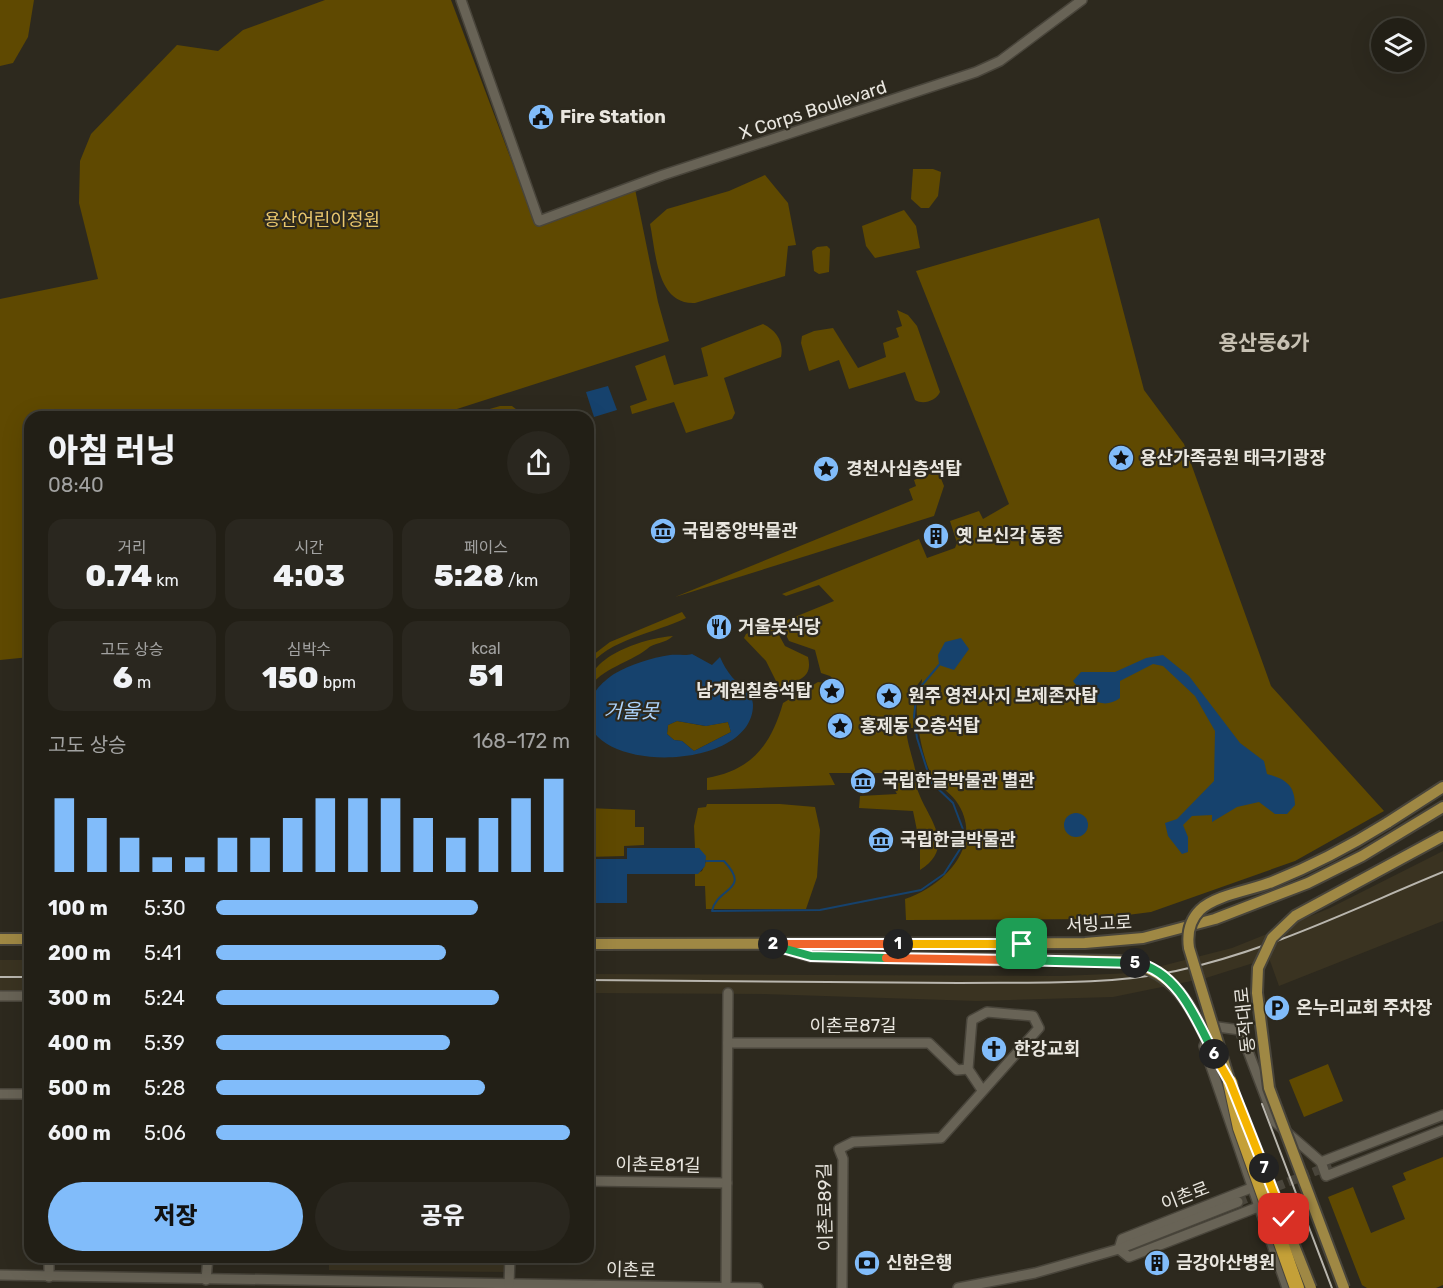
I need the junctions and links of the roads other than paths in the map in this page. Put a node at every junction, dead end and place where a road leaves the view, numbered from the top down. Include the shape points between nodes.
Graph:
1 (461, 0) edge
2 (1082, 0) edge
3 (1443, 787) edge
4 (1442, 807) edge
5 (1443, 837) edge
6 (0, 939) edge
7 (24, 939) edge
8 (594, 944) edge
9 (768, 944) junction
10 (728, 993) dead end
11 (0, 996) edge
12 (24, 996) edge
13 (728, 1042) junction
14 (968, 1069) junction
15 (1230, 1082) junction
16 (982, 1090) junction
17 (0, 1094) edge
18 (24, 1094) edge
19 (1443, 1115) edge
20 (1443, 1119) edge
21 (1443, 1130) edge
22 (1321, 1162) junction
23 (1331, 1165) tunnel mouth
24 (594, 1181) edge
25 (727, 1183) junction
26 (1251, 1188) junction
27 (1239, 1202) tunnel mouth
28 (1258, 1207) junction
29 (1119, 1249) junction
30 (49, 1263) edge
31 (207, 1263) edge
32 (510, 1263) edge
33 (0, 1275) edge
34 (33, 1277) junction
35 (50, 1277) junction
36 (206, 1280) junction
37 (509, 1284) junction
38 (595, 1287) edge
39 (33, 1288) edge
40 (726, 1288) edge
41 (758, 1288) edge
42 (842, 1288) edge
43 (958, 1288) edge
44 (1287, 1288) edge
45 (1297, 1288) edge
46 (1311, 1288) edge
47 (1344, 1288) edge

1 - 2 street, X Corps Boulevard via 539,221 663,175 976,72 1000,61
3 - 15 main road, bridge via 1341,851 1284,877 1212,901 1193,920 1189,948
4 - 9 main road, 서빙고로 via 1362,856 1308,883 1215,919 1143,938 1085,943
5 - 47 main road, 동작대로, bridge via 1295,916 1275,933 1258,968 1257,993 1269,1088
6 - 7 main road
8 - 9 main road, 서빙고로
9 - 15 main road, bridge via 811,956 1119,961 1144,965 1181,994
10 - 13 street
11 - 12 street
13 - 14 street, 이촌로87길 via 930,1043 957,1070
13 - 25 street
14 - 16 street
14 - 16 street, 이촌로89길 via 972,1020 987,1012 1033,1016 1039,1028
15 - 45 highway, bridge via 1240,1128
15 - 46 main road, bridge
16 - 42 street, 이촌로89길 via 941,1138 853,1142 839,1149 843,1159
17 - 18 street
19 - 22 street
20 - 23 street
21 - 22 street via 1326,1176
22 - 26 street via 1275,1122 1240,1030 1218,1028 1204,1046
24 - 25 street, 이촌로81길
25 - 40 street
26 - 28 street
26 - 29 street, 이촌로 via 1122,1239
27 - 29 street, 이촌로
28 - 29 street, 이촌로 via 1129,1257
28 - 44 street
29 - 43 street, 이촌로 via 1035,1273
30 - 35 street
31 - 36 street
32 - 37 street
33 - 34 street, 이촌로
34 - 35 street, 이촌로
34 - 39 street
35 - 36 street, 이촌로
36 - 37 street, 이촌로
37 - 38 street, 이촌로
38 - 40 street, 이촌로
40 - 41 street, 이촌로

